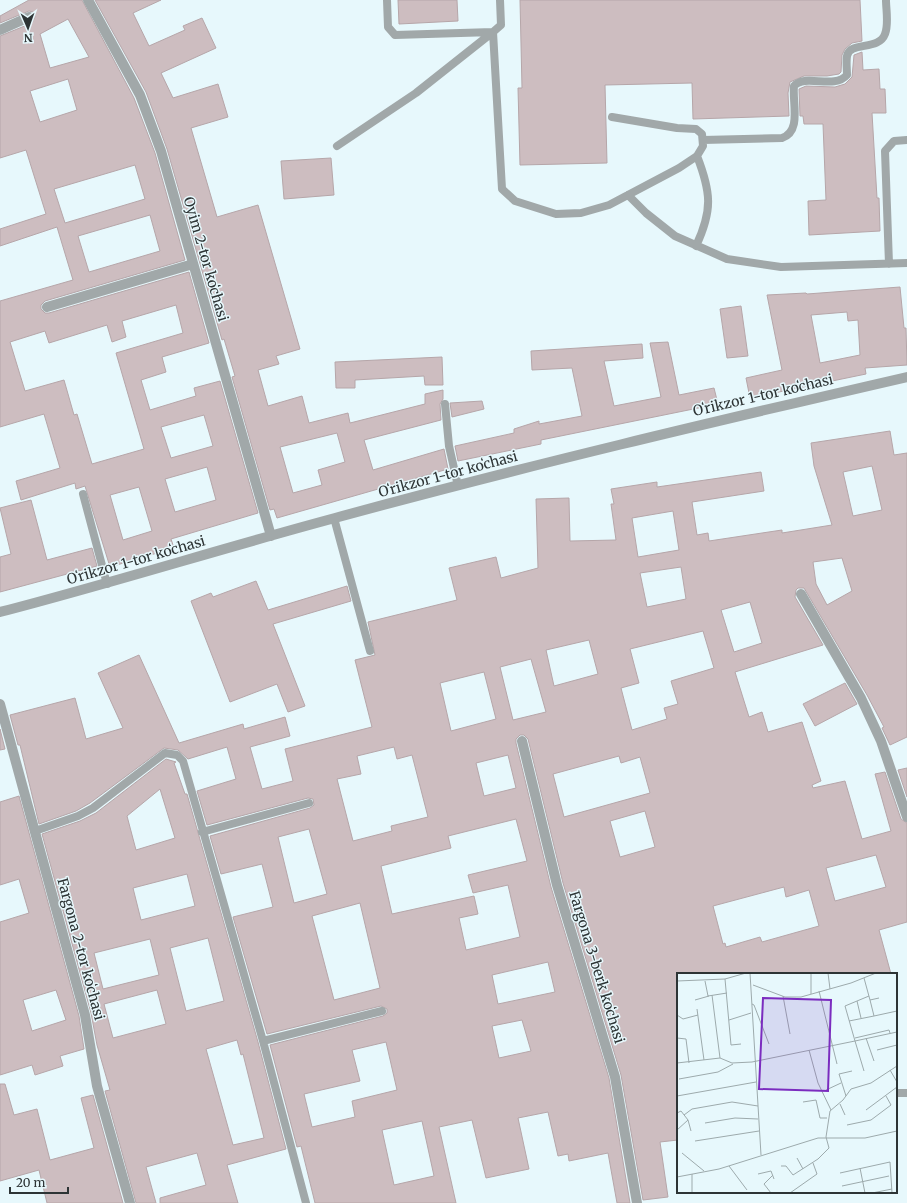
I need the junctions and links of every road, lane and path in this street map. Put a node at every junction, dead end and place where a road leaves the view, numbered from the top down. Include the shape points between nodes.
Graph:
1 (88, 0) edge
2 (387, 0) edge
3 (500, 0) edge
4 (886, 0) edge
5 (29, 17) dead end
6 (0, 30) edge
7 (493, 32) junction
8 (612, 117) dead end
9 (703, 140) junction
10 (907, 140) edge
11 (337, 146) dead end
12 (698, 156) junction
13 (628, 195) junction
14 (696, 246) junction
15 (907, 263) edge
16 (193, 264) junction
17 (889, 264) junction
18 (47, 308) dead end
19 (907, 377) edge
20 (445, 404) dead end
21 (458, 486) junction
22 (83, 494) dead end
23 (334, 518) junction
24 (271, 536) junction
25 (108, 584) junction
26 (801, 594) dead end
27 (0, 612) edge
28 (370, 651) dead end
29 (0, 704) edge
30 (522, 742) dead end
31 (309, 803) dead end
32 (907, 817) edge
33 (35, 831) junction
34 (202, 832) junction
35 (382, 1011) dead end
36 (263, 1041) junction
37 (130, 1203) edge
38 (306, 1203) edge
39 (637, 1203) edge

1 - 16 street, Oyim 2-tor koʻchasi via 140,95 161,151
2 - 7 lane via 388,27 395,35
3 - 7 lane via 500,25
4 - 9 lane via 885,35 870,46 852,48 849,51 845,78 837,81 799,82 794,86 794,126 788,136
5 - 6 street
7 - 11 lane via 416,93
7 - 13 lane via 502,189 515,200 556,214 581,213 610,205
8 - 9 lane via 696,129 702,134
9 - 12 lane
10 - 17 lane via 894,141 886,151
12 - 13 lane
12 - 14 lane via 709,196 706,226
13 - 14 lane via 675,236
14 - 17 lane via 727,259 781,267
15 - 17 lane
16 - 18 street
16 - 24 street, Oyim 2-tor koʻchasi
19 - 21 street, Oʻrikzor 1-tor koʻchasi via 664,432
20 - 21 lane via 449,446
21 - 23 street, Oʻrikzor 1-tor koʻchasi
22 - 25 lane
23 - 24 street, Oʻrikzor 1-tor koʻchasi
23 - 28 lane
24 - 25 street, Oʻrikzor 1-tor koʻchasi
25 - 27 street, Oʻrikzor 1-tor koʻchasi
26 - 32 street via 861,698 881,741
29 - 33 street, Fargona 2-tor koʻchasi
30 - 39 street, Fargona 3-berk koʻchasi via 557,884 615,1077
31 - 34 lane
33 - 34 lane via 90,810 165,753 177,755 183,761
33 - 37 street, Fargona 2-tor koʻchasi via 85,1014 97,1086
34 - 36 lane
35 - 36 lane
36 - 38 lane

